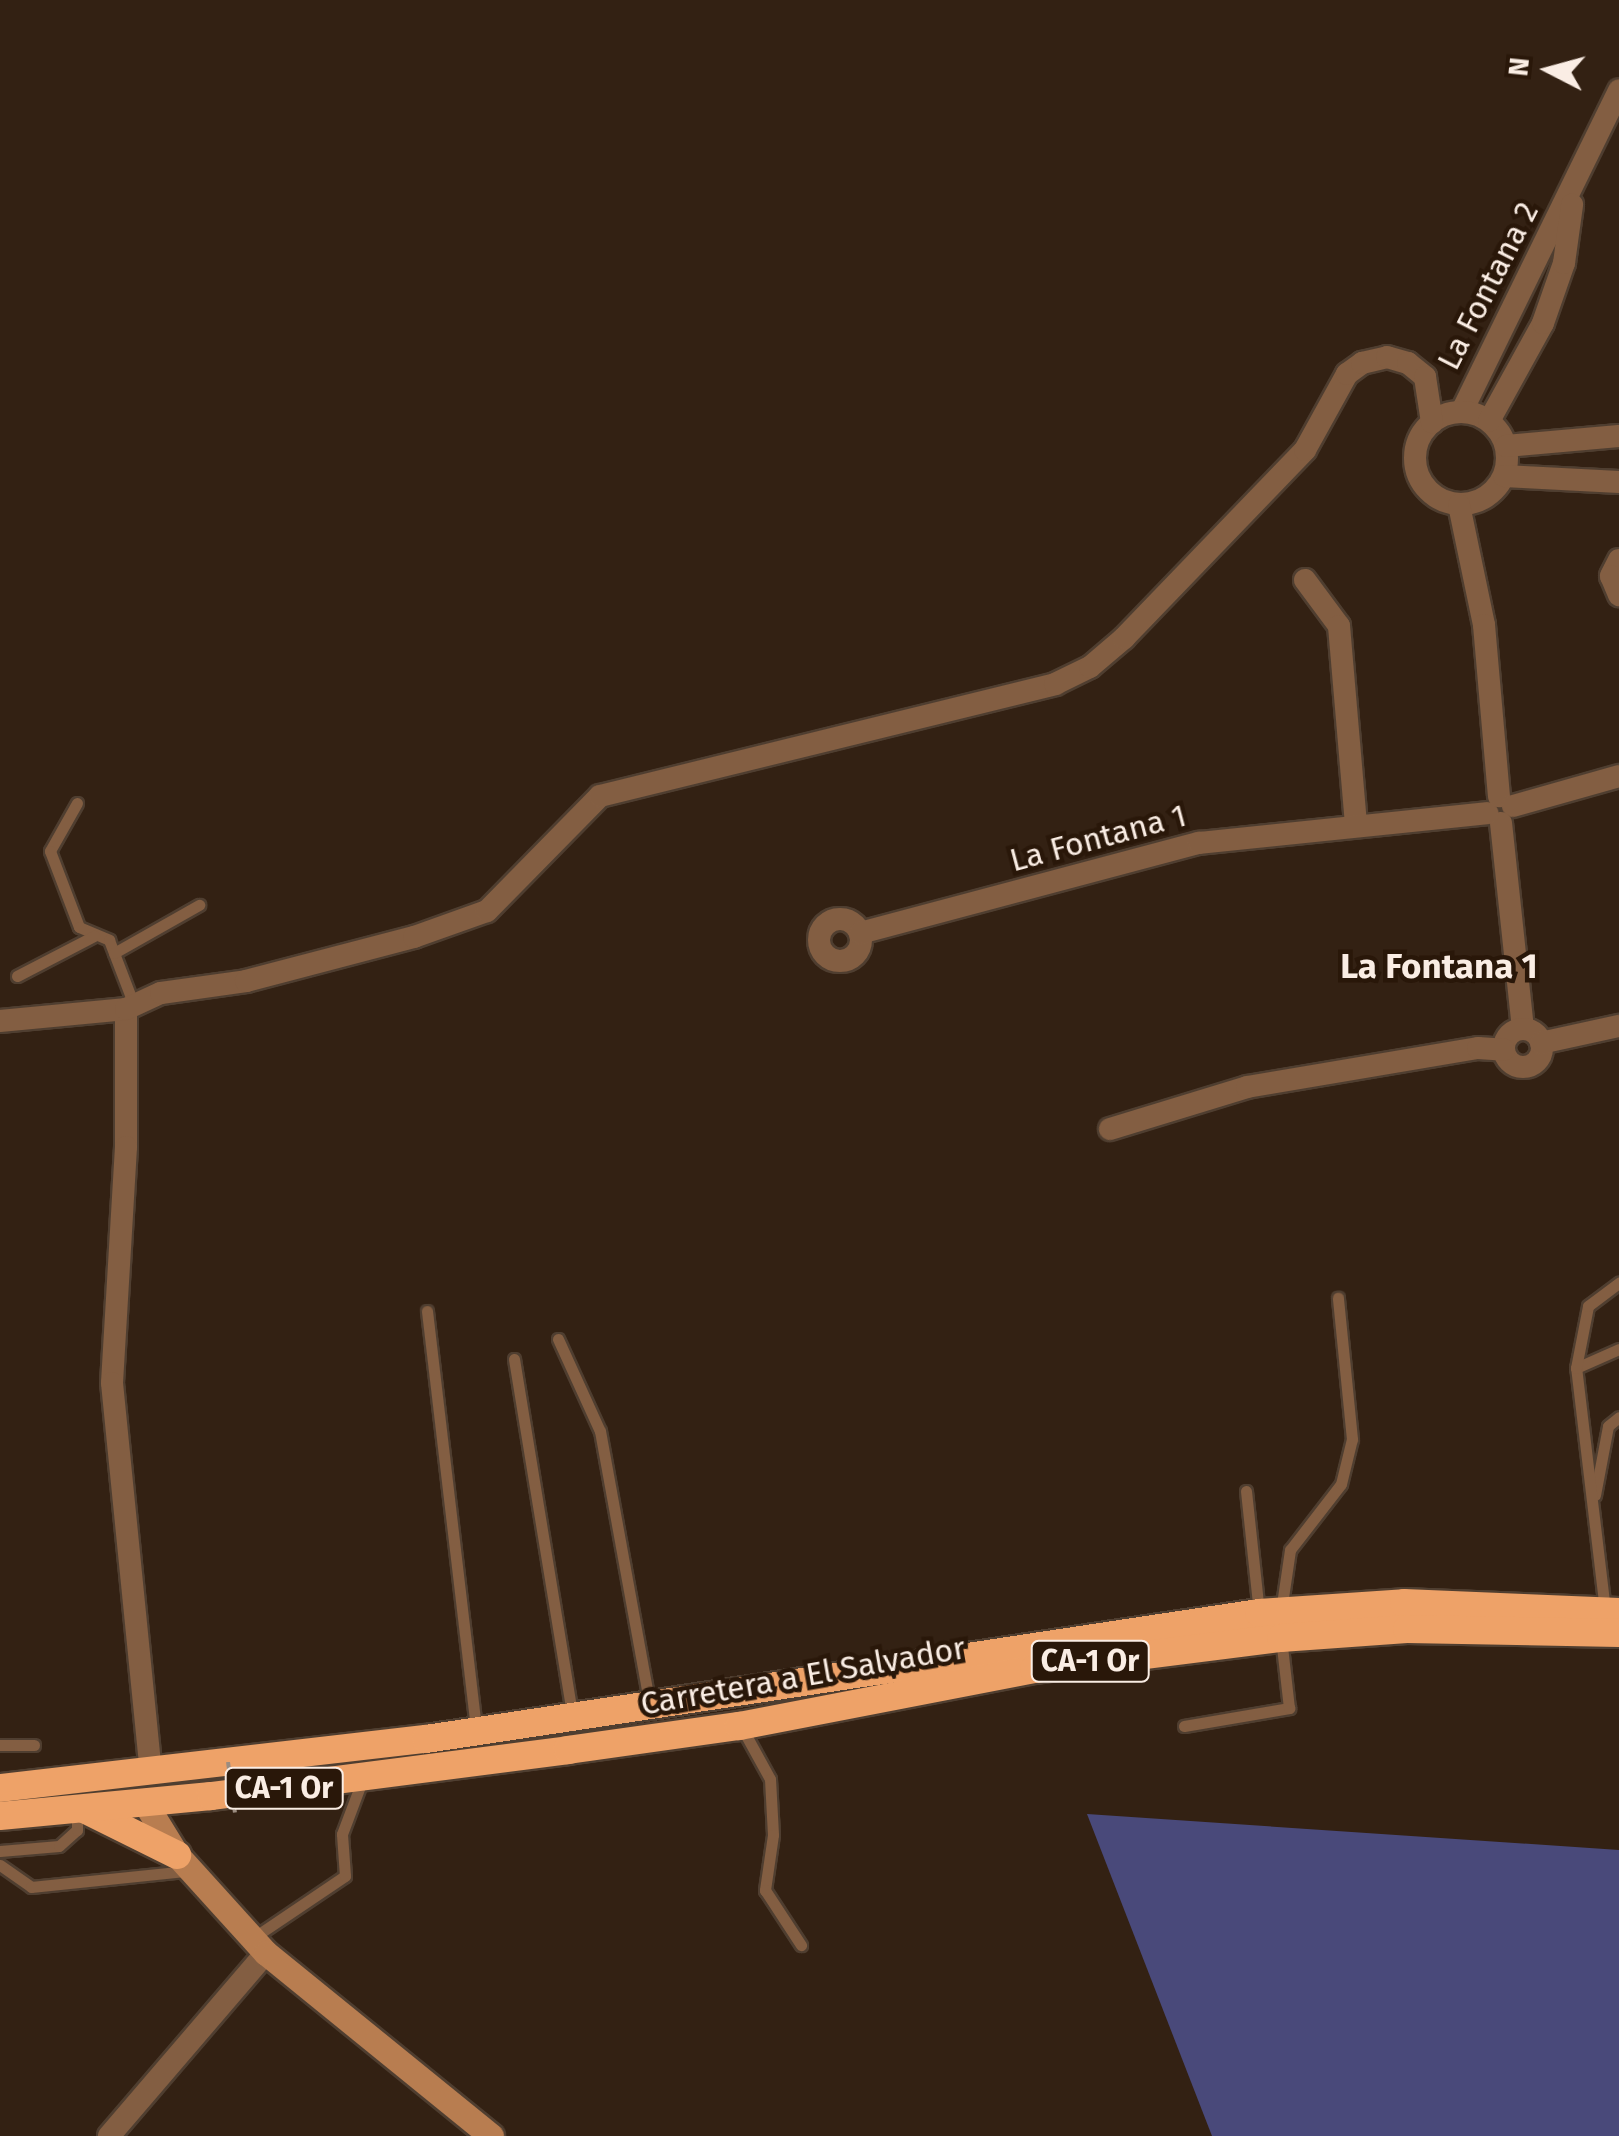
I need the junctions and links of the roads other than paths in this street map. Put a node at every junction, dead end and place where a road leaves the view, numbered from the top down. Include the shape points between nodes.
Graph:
1 (1619, 90) edge
2 (1574, 191) junction
3 (1462, 412) junction
4 (1489, 421) junction
5 (1432, 422) junction
6 (1619, 436) edge
7 (1506, 446) junction
8 (1504, 476) junction
9 (1619, 482) edge
10 (1465, 504) junction
11 (1619, 560) edge
12 (1305, 580) dead end
13 (1619, 595) edge
14 (1619, 776) edge
15 (78, 804) dead end
16 (1500, 809) junction
17 (1356, 825) junction
18 (199, 905) dead end
19 (860, 933) dead end
20 (94, 936) junction
21 (114, 952) junction
22 (17, 976) dead end
23 (130, 1007) junction
24 (0, 1021) edge
25 (1619, 1026) edge
26 (1532, 1036) junction
27 (1504, 1050) junction
28 (1110, 1129) dead end
29 (1619, 1283) edge
30 (1338, 1298) dead end
31 (427, 1311) dead end
32 (558, 1340) dead end
33 (1619, 1349) edge
34 (514, 1359) dead end
35 (1576, 1368) junction
36 (1619, 1418) edge
37 (1246, 1491) dead end
38 (1593, 1509) junction
39 (1614, 1618) edge
40 (1274, 1620) junction
41 (701, 1694) junction
42 (649, 1701) junction
43 (572, 1714) junction
44 (740, 1726) junction
45 (1184, 1726) dead end
46 (476, 1731) junction
47 (34, 1744) dead end
48 (0, 1745) edge
49 (568, 1750) junction
50 (151, 1773) junction
51 (364, 1778) junction
52 (0, 1788) edge
53 (159, 1802) junction
54 (80, 1810) junction
55 (0, 1816) edge
56 (0, 1851) edge
57 (180, 1857) junction
58 (0, 1865) edge
59 (801, 1945) dead end
60 (259, 1946) junction
61 (110, 2136) edge
62 (491, 2136) edge

1 - 2 street, La Fontana 2
2 - 3 street, La Fontana 2
2 - 4 street, La Fontana 2 via 1564,263 1543,324
3 - 4 street
3 - 5 street
4 - 7 street
5 - 10 street via 1416,445 1417,473 1433,495
5 - 23 street via 1424,378 1408,363 1387,357 1362,363 1347,374 1320,431 1292,464 1124,638 1090,667 1055,684 600,796 488,911 342,957 161,993
6 - 7 street
7 - 8 street
8 - 9 street
8 - 10 street via 1494,491
10 - 16 street via 1484,625
11 - 13 street via 1611,576
12 - 17 street via 1339,626
14 - 16 street, La Fontana 1
15 - 20 lane via 50,851 79,927
16 - 17 street, La Fontana 1
16 - 26 street
17 - 19 street, La Fontana 1 via 1162,850
18 - 21 lane
20 - 21 lane via 109,940
20 - 22 lane
21 - 23 lane
23 - 24 street
23 - 50 street via 112,1383
25 - 26 street
26 - 27 street via 1507,1038
26 - 27 street via 1541,1055 1527,1066 1515,1065
27 - 28 street via 1478,1048 1247,1087
29 - 35 lane via 1588,1306
30 - 40 lane via 1352,1440 1341,1484 1290,1550
31 - 46 lane
32 - 42 lane via 600,1431
33 - 35 lane
34 - 43 lane
35 - 38 lane
36 - 38 lane via 1608,1426
37 - 40 lane
38 - 39 lane
39 - 40 highway, Carretera a El Salvador / CA-1 Or via 1407,1629
40 - 41 highway, Carretera a El Salvador / CA-1 Or
40 - 44 highway, Carretera a El Salvador / CA-1 Or
40 - 45 lane via 1289,1708
41 - 42 highway, Carretera a El Salvador / CA-1 Or
41 - 49 highway via 702,1716 600,1736
42 - 43 highway, Carretera a El Salvador / CA-1 Or
43 - 46 highway, Carretera a El Salvador / CA-1 Or
44 - 49 highway, Carretera a El Salvador / CA-1 Or
44 - 59 lane via 770,1779 773,1835 765,1890
46 - 50 highway, Carretera a El Salvador / CA-1 Or
47 - 48 lane
49 - 51 highway, Carretera a El Salvador / CA-1 Or
50 - 52 highway, Carretera a El Salvador / CA-1 Or
51 - 53 highway, Carretera a El Salvador / CA-1 Or
51 - 60 lane via 342,1834 345,1876
53 - 54 highway, Carretera a El Salvador / CA-1 Or
53 - 57 highway
54 - 55 highway, Carretera a El Salvador / CA-1 Or
54 - 56 lane via 77,1830 59,1846
54 - 57 highway
57 - 58 lane via 31,1887
57 - 60 main road
60 - 61 street
60 - 62 main road

